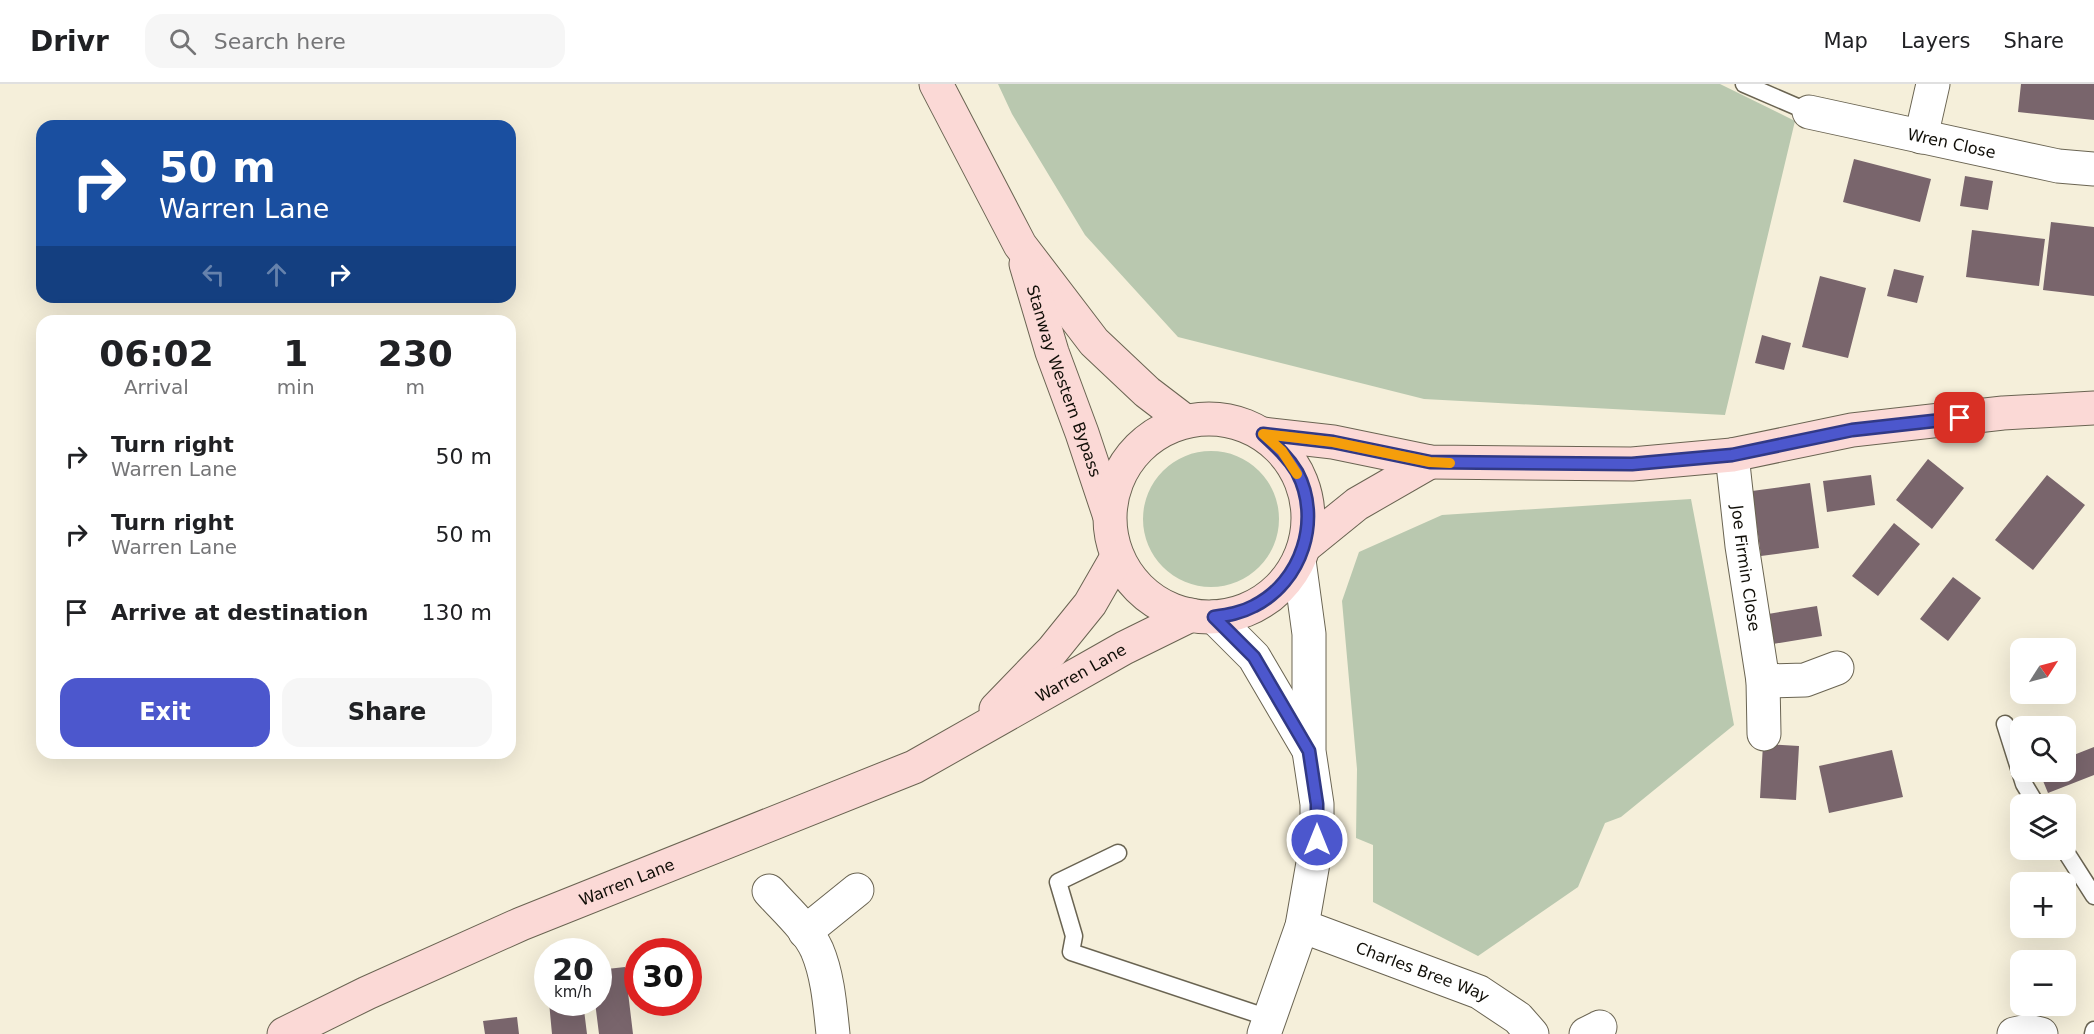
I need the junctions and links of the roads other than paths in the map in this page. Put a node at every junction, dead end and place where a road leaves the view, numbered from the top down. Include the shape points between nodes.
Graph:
1 (936, 84) edge
2 (1744, 84) edge
3 (1932, 84) edge
4 (1809, 112) joint
5 (1921, 138) junction
6 (2094, 169) edge
7 (1020, 245) junction
8 (2094, 408) edge
9 (1185, 421) junction
10 (1263, 434) junction
11 (1732, 455) junction
12 (1430, 462) junction
13 (1109, 516) junction
14 (1301, 554) junction
15 (1117, 557) junction
16 (1203, 616) junction
17 (1837, 668) dead end
18 (1764, 681) junction
19 (2005, 724) dead end
20 (972, 734) junction
21 (1764, 734) dead end
22 (1309, 751) junction
23 (2030, 794) edge
24 (1118, 854) dead end
25 (2071, 860) edge
26 (857, 890) dead end
27 (769, 891) dead end
28 (2094, 896) edge
29 (1302, 926) junction
30 (805, 932) junction
31 (1267, 1026) edge
32 (284, 1034) edge
33 (833, 1034) edge
34 (1532, 1034) edge
35 (2014, 1034) edge
36 (2041, 1034) edge

1 - 7 street, Stanway Western Bypass
2 - 4 lane
3 - 5 street
4 - 5 street, Wren Close
5 - 6 street, Wren Close via 2058,166
7 - 9 street, Stanway Western Bypass via 1094,342 1146,392
7 - 13 street, Stanway Western Bypass
8 - 11 street, Warren Lane via 2003,413 1852,430
9 - 10 street, Warren Lane via 1212,418 1239,423
9 - 13 street, Warren Lane via 1155,434 1131,456 1115,484
10 - 12 street, Warren Lane via 1333,442
10 - 14 street, Warren Lane via 1297,472 1306,496 1308,522
11 - 12 street, Warren Lane via 1632,464
11 - 18 street, Joe Firmin Close
12 - 14 street, Warren Lane via 1357,504
13 - 15 street, Warren Lane
14 - 16 street, Warren Lane via 1288,579 1255,606 1236,614
14 - 22 street via 1309,634
15 - 16 street, Warren Lane via 1147,595 1167,608
15 - 20 street, Warren Lane via 1089,604 1052,651
16 - 20 street, Warren Lane via 1124,648
16 - 22 street via 1254,657
17 - 18 street via 1806,680
18 - 21 street, Joe Firmin Close
19 - 23 lane
20 - 32 street, Warren Lane via 914,767 520,924
22 - 29 street via 1317,804 1317,840
24 - 31 lane via 1058,882 1074,936 1071,952
25 - 28 lane
26 - 30 street
27 - 30 street
29 - 31 street
29 - 34 street, Charles Bree Way via 1479,992 1518,1018
30 - 33 street via 823,970
35 - 36 street

